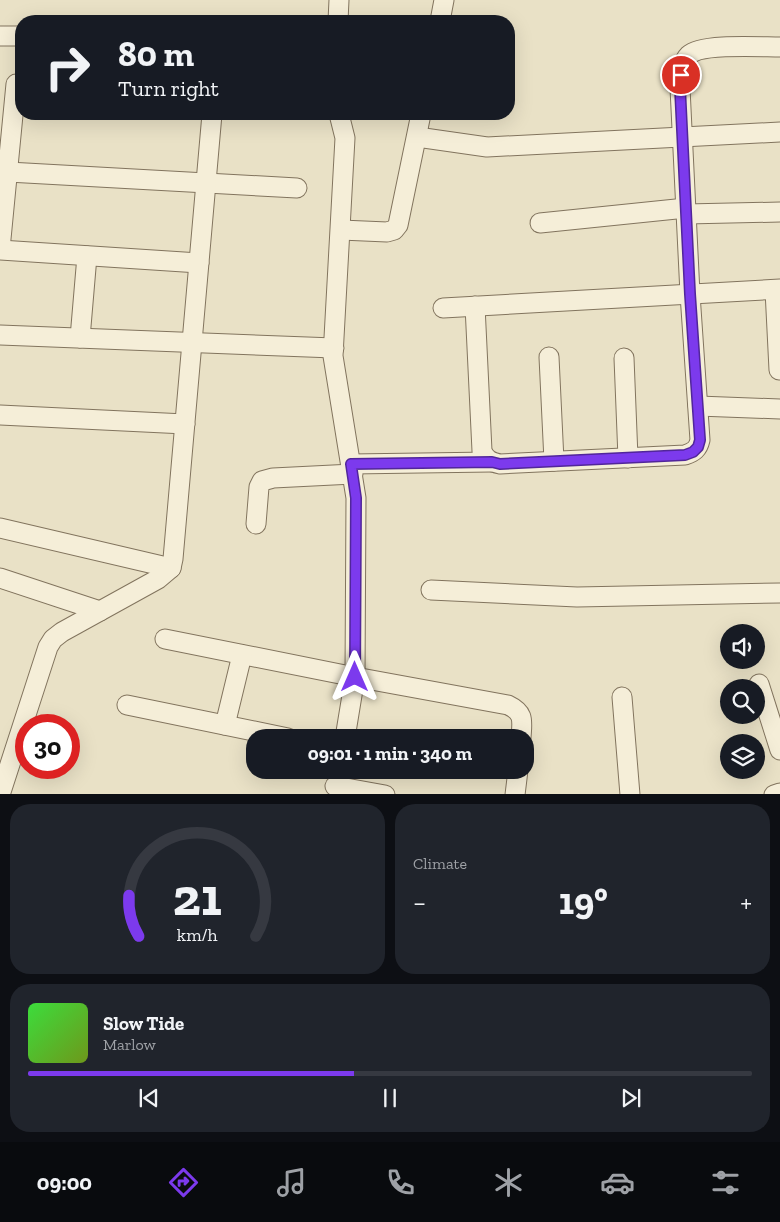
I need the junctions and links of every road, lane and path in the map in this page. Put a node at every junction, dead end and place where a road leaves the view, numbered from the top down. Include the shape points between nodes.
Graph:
1 (339, 0) edge
2 (444, 0) edge
3 (338, 15) edge
4 (441, 15) edge
5 (0, 36) edge
6 (15, 36) edge
7 (780, 46) edge
8 (12, 84) edge
9 (211, 120) edge
10 (340, 120) edge
11 (420, 120) edge
12 (780, 132) edge
13 (683, 136) junction
14 (417, 137) junction
15 (8, 172) junction
16 (206, 183) junction
17 (297, 188) dead end
18 (686, 211) junction
19 (780, 212) edge
20 (540, 223) dead end
21 (341, 230) junction
22 (0, 249) edge
23 (87, 256) junction
24 (199, 263) junction
25 (778, 289) edge
26 (690, 294) junction
27 (475, 306) junction
28 (444, 308) dead end
29 (0, 335) edge
30 (80, 338) junction
31 (192, 342) junction
32 (334, 348) junction
33 (549, 357) dead end
34 (624, 358) dead end
35 (779, 370) edge
36 (698, 406) junction
37 (780, 409) edge
38 (0, 415) edge
39 (185, 424) junction
40 (628, 458) junction
41 (554, 461) junction
42 (492, 462) junction
43 (352, 469) junction
44 (256, 524) dead end
45 (0, 528) edge
46 (171, 568) junction
47 (0, 578) edge
48 (431, 590) dead end
49 (780, 593) edge
50 (100, 611) junction
51 (165, 639) dead end
52 (242, 654) junction
53 (355, 677) junction
54 (622, 697) dead end
55 (765, 703) edge
56 (127, 705) dead end
57 (225, 725) junction
58 (246, 729) edge
59 (346, 729) edge
60 (522, 729) edge
61 (780, 750) edge
62 (517, 779) edge
63 (335, 783) edge
64 (780, 793) edge
65 (0, 794) edge
66 (385, 794) edge
67 (515, 794) edge
68 (630, 794) edge
69 (774, 794) edge

1 - 3 street
2 - 4 street
5 - 6 street
7 - 13 street via 712,47 689,54 683,62 680,88
8 - 15 street
9 - 16 street
10 - 21 street via 345,138
11 - 14 street
12 - 13 street
13 - 14 street via 487,147
13 - 18 street
14 - 21 street via 398,225 394,230
15 - 16 street
15 - 22 street
16 - 17 street
16 - 24 street
18 - 19 street
18 - 20 street
18 - 26 street
21 - 32 street
22 - 23 street
23 - 24 street
23 - 30 street
24 - 31 street
25 - 26 street
25 - 35 street
26 - 27 street
26 - 36 street
27 - 28 street
27 - 42 street via 482,451
29 - 30 street
30 - 31 street
31 - 32 street
31 - 39 street
32 - 43 street
33 - 41 street
34 - 40 street
36 - 37 street
36 - 40 street via 700,440 693,452
38 - 39 street
39 - 46 street
40 - 41 street
41 - 42 street
42 - 43 street
43 - 44 street via 262,481
43 - 53 street via 356,498
45 - 46 street
46 - 50 street via 158,579
47 - 50 street
48 - 49 street via 577,597
50 - 65 street via 53,638 48,647
51 - 52 street
52 - 53 street
52 - 57 street
53 - 59 street
53 - 60 street via 508,705 520,713
54 - 68 street
55 - 61 street
56 - 57 street
57 - 58 street
62 - 67 street
63 - 66 street
64 - 69 street

